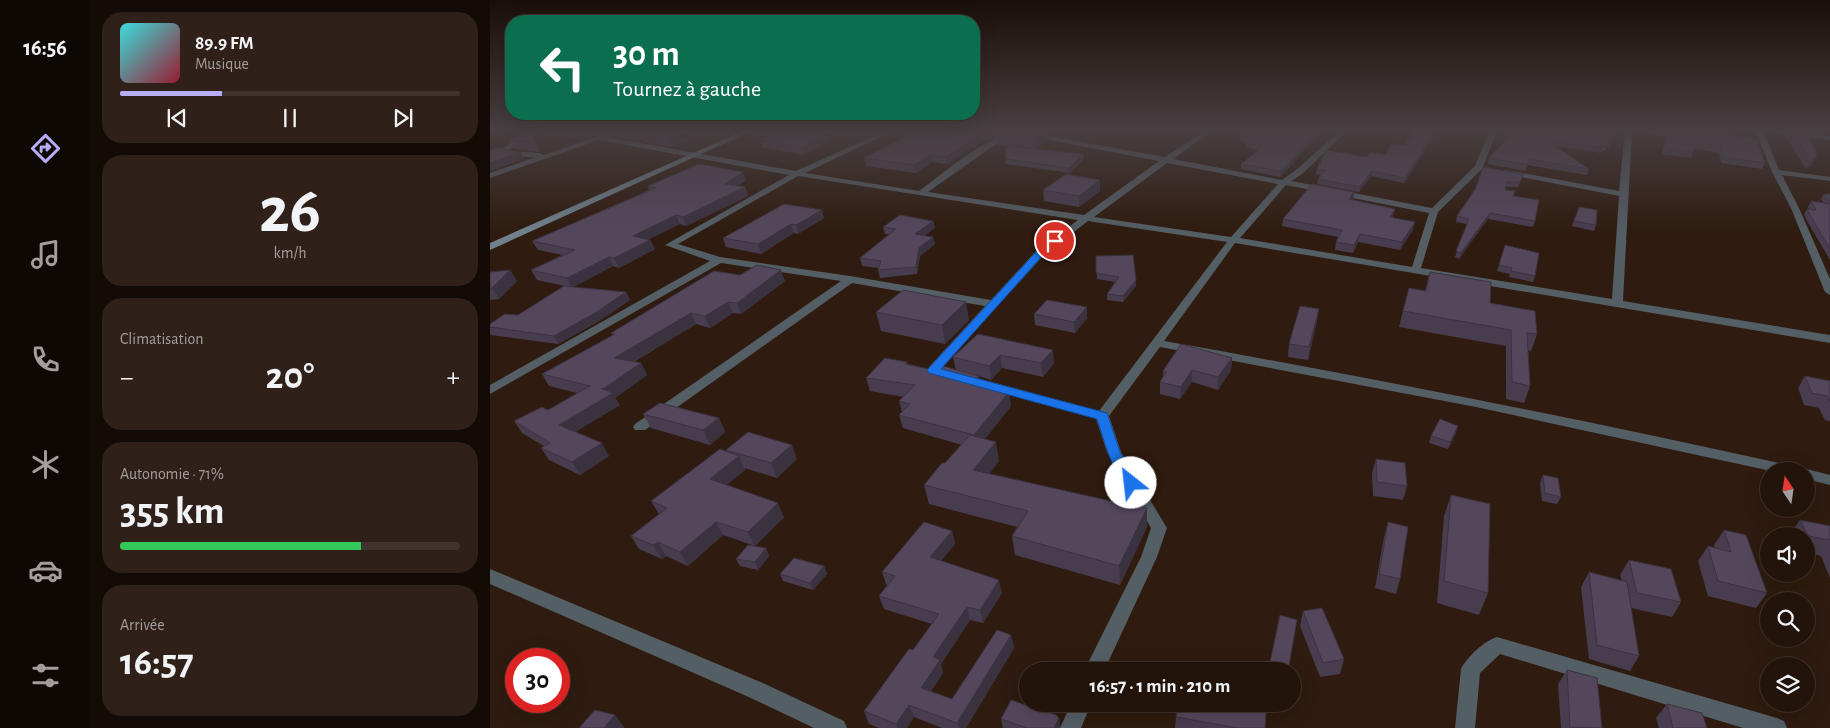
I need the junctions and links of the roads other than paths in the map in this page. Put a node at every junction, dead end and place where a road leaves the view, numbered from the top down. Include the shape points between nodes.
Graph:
1 (525, 164) edge
2 (672, 164) edge
3 (745, 164) edge
4 (818, 164) edge
5 (962, 164) edge
6 (1161, 164) edge
7 (1193, 164) edge
8 (1308, 164) edge
9 (1480, 164) edge
10 (1625, 164) edge
11 (1773, 164) edge
12 (1479, 167) junction
13 (1488, 169) edge
14 (1499, 171) edge
15 (1776, 172) junction
16 (796, 174) junction
17 (490, 176) edge
18 (1830, 179) edge
19 (1284, 182) junction
20 (921, 193) junction
21 (1622, 194) junction
22 (1434, 211) junction
23 (1086, 218) junction
24 (1233, 240) junction
25 (490, 246) edge
26 (1816, 258) junction
27 (719, 260) junction
28 (1830, 260) edge
29 (1416, 269) junction
30 (850, 279) junction
31 (1830, 292) edge
32 (1617, 303) junction
33 (992, 304) junction
34 (1830, 339) edge
35 (1157, 343) junction
36 (490, 390) edge
37 (1102, 416) junction
38 (640, 427) dead end
39 (1760, 463) edge
40 (1815, 476) edge
41 (1830, 480) edge
42 (490, 576) edge
43 (1098, 662) edge
44 (1077, 712) edge
45 (837, 728) edge
46 (1070, 728) edge
47 (1464, 728) edge
48 (1777, 728) edge

1 - 17 street
2 - 25 street
3 - 16 street
4 - 16 street
5 - 20 street
6 - 23 street
7 - 19 street
8 - 19 street
9 - 12 street
10 - 21 street
11 - 15 street
12 - 13 street
12 - 22 street
14 - 21 street
15 - 18 street
15 - 26 street
16 - 20 street
16 - 27 street via 670,245
19 - 22 street
19 - 24 street
20 - 23 street
21 - 32 street
22 - 29 street
23 - 24 street
23 - 33 street via 1040,253
24 - 29 street
24 - 35 street
26 - 28 street
26 - 31 street
27 - 30 street
27 - 36 street
29 - 32 street
30 - 33 street
30 - 38 street
32 - 34 street
33 - 37 street via 933,370
35 - 37 street
35 - 39 street via 1330,374
37 - 43 street via 1114,452 1159,528 1149,557
40 - 41 street
42 - 45 street
44 - 46 street
47 - 48 street via 1471,669 1496,645

